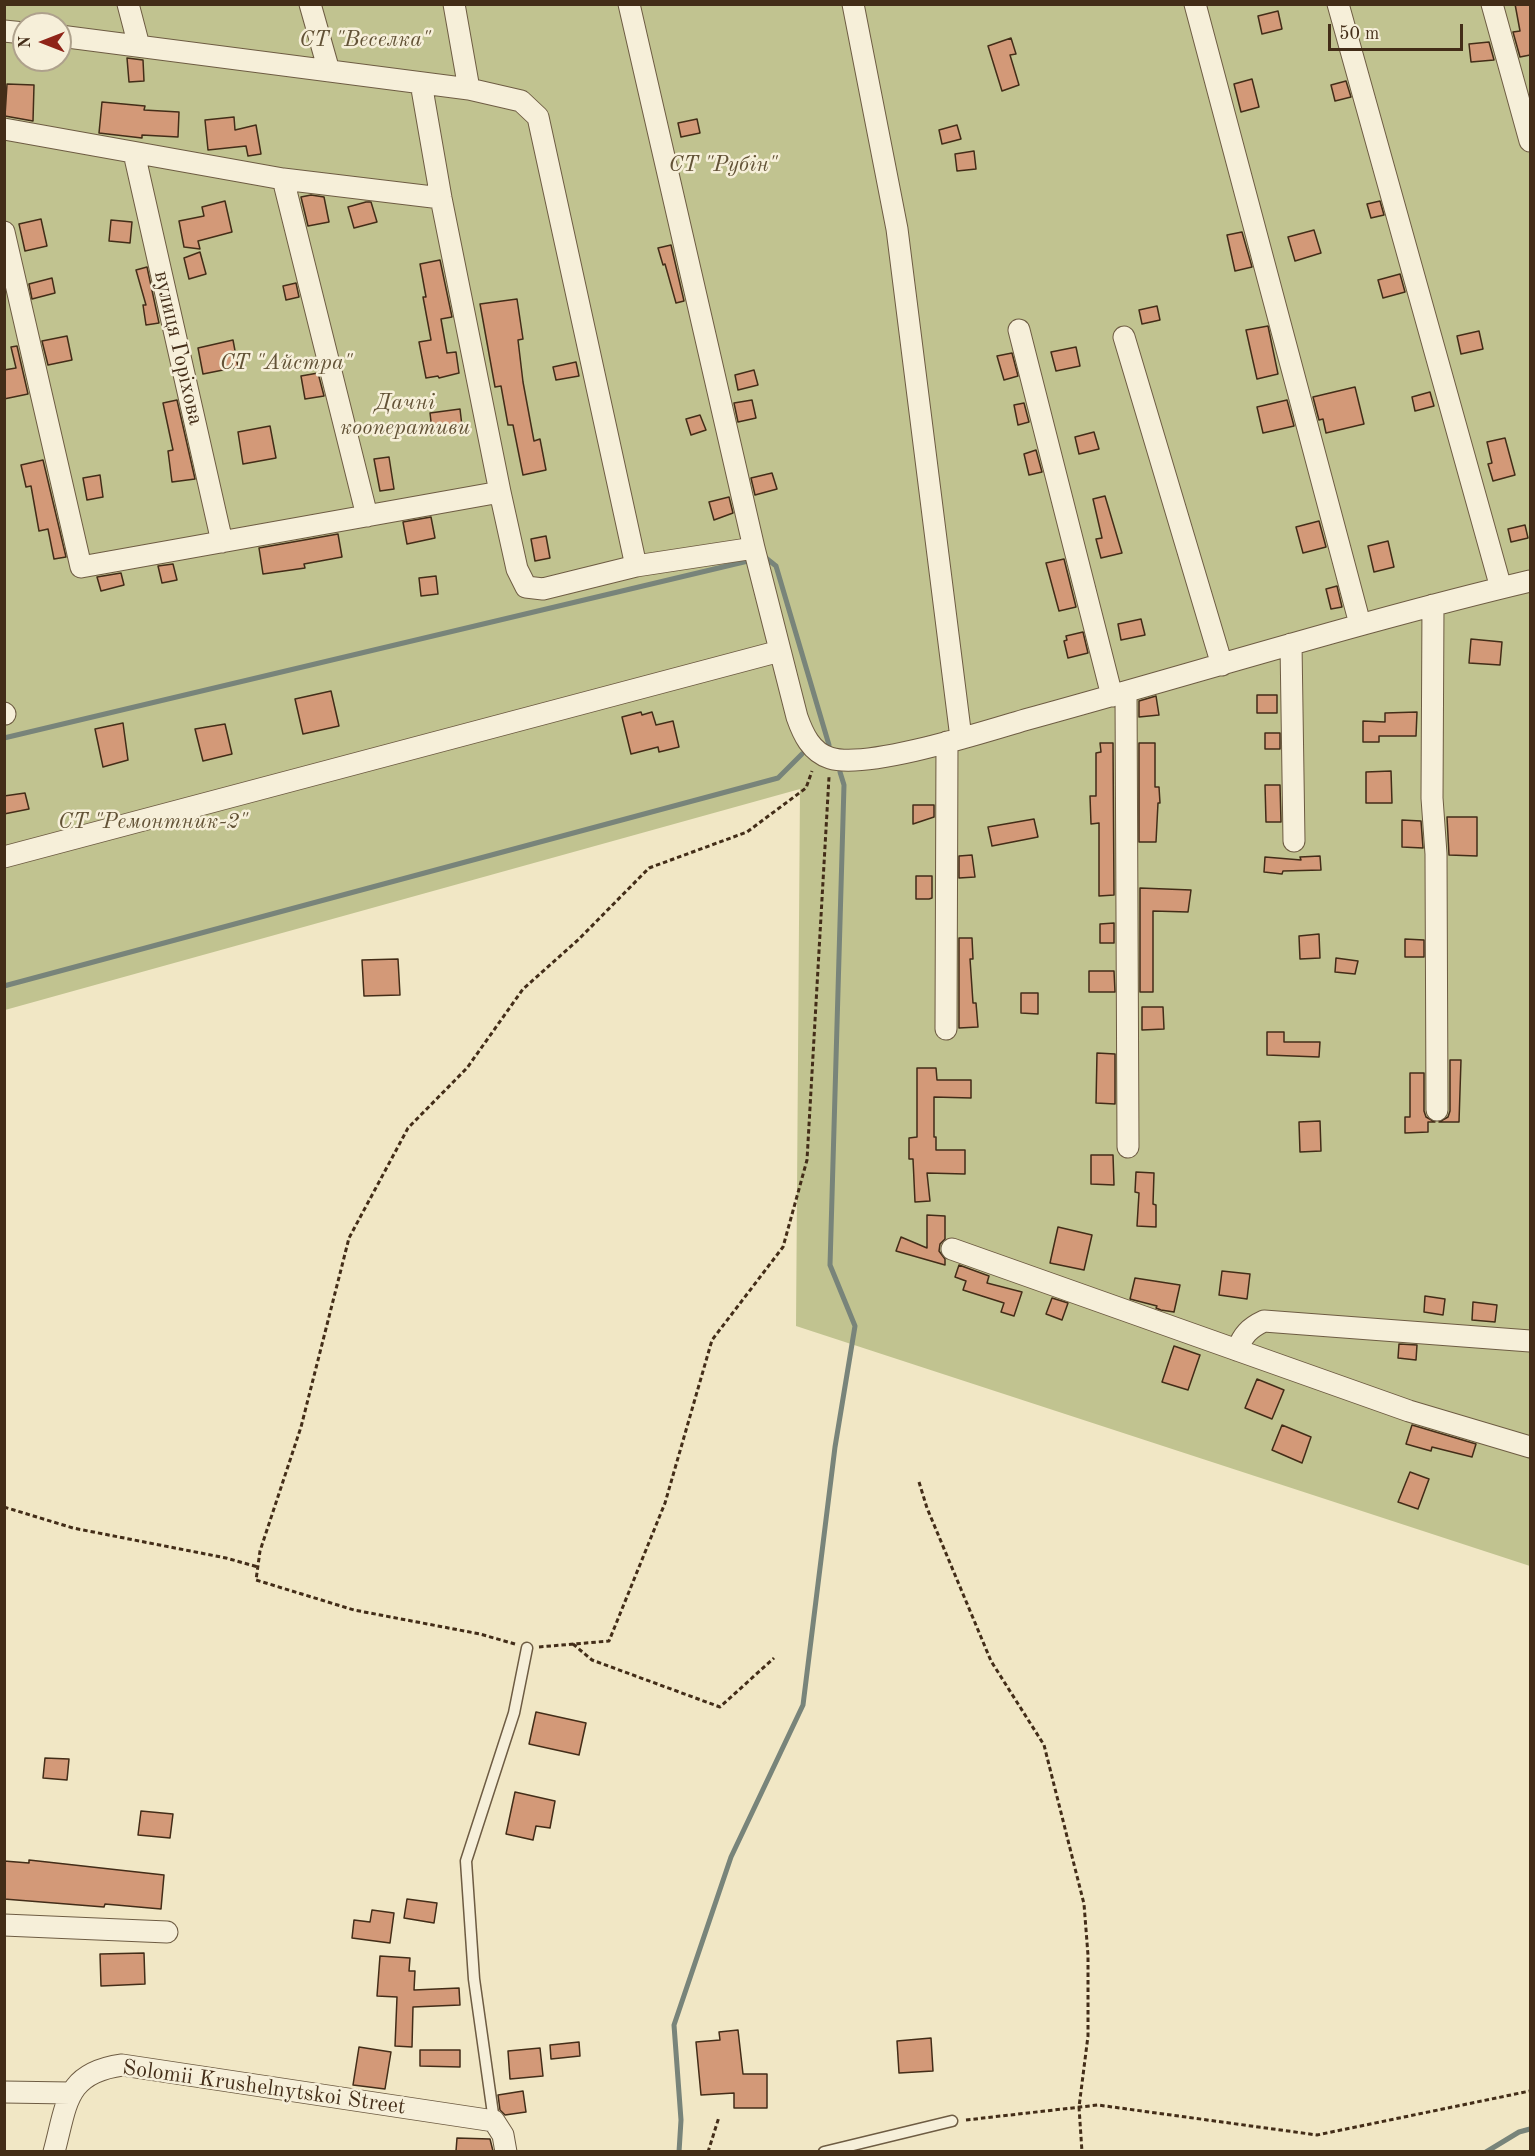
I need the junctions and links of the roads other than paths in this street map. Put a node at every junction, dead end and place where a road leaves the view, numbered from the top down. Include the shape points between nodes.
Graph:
1 (128, 4) edge
2 (310, 4) edge
3 (453, 4) edge
4 (629, 4) edge
5 (853, 4) edge
6 (1196, 4) edge
7 (1338, 4) edge
8 (1492, 4) edge
9 (72, 38) edge
10 (139, 46) junction
11 (329, 71) junction
12 (421, 83) junction
13 (469, 89) junction
14 (4, 129) edge
15 (1530, 141) edge
16 (134, 153) junction
17 (283, 180) junction
18 (441, 198) junction
19 (5, 234) edge
20 (1019, 330) dead end
21 (1124, 337) dead end
22 (500, 492) junction
23 (367, 516) junction
24 (222, 542) junction
25 (753, 549) junction
26 (636, 566) junction
27 (1530, 581) edge
28 (1502, 588) junction
29 (1433, 605) junction
30 (1360, 624) junction
31 (1291, 644) junction
32 (780, 651) junction
33 (1222, 665) junction
34 (1119, 694) junction
35 (954, 740) junction
36 (1294, 841) dead end
37 (4, 857) edge
38 (946, 1029) dead end
39 (1437, 1110) dead end
40 (1128, 1147) dead end
41 (952, 1249) dead end
42 (1530, 1341) edge
43 (1237, 1350) junction
44 (1530, 1447) edge
45 (527, 1648) road end
46 (4, 1925) edge
47 (167, 1932) dead end
48 (4, 2092) edge
49 (70, 2093) junction
50 (494, 2121) junction
51 (952, 2121) road end
52 (54, 2151) edge
53 (506, 2151) edge
54 (824, 2151) edge

1 - 10 street
2 - 11 street
3 - 13 street
4 - 25 street
5 - 35 street via 897,229
6 - 30 street
7 - 28 street
8 - 15 street
9 - 10 street
10 - 11 street
11 - 12 street
12 - 13 street
12 - 18 street
13 - 26 street via 521,101 538,117
14 - 16 street
16 - 17 street
16 - 24 street, вулиця Горіхова
17 - 18 street
17 - 23 street
18 - 22 street
19 - 24 street via 81,567
20 - 34 street
21 - 33 street
22 - 23 street
22 - 26 street via 517,569 526,587 543,589
23 - 24 street
25 - 26 street
25 - 32 street
27 - 28 street
28 - 29 street
29 - 30 street
29 - 39 street
30 - 31 street
31 - 33 street
31 - 36 street
32 - 35 street via 802,731 824,755 874,758
32 - 37 street
33 - 34 street
34 - 35 street
34 - 40 street
35 - 38 street
41 - 43 street
42 - 43 street via 1264,1321 1243,1336
43 - 44 street via 1409,1411
45 - 50 lane via 513,1713 466,1861 474,1979
46 - 47 street
48 - 49 street
49 - 50 street, Solomii Krushelnytskoi Street via 80,2080 101,2068 122,2065
49 - 52 street
50 - 53 street via 503,2135
51 - 54 lane

